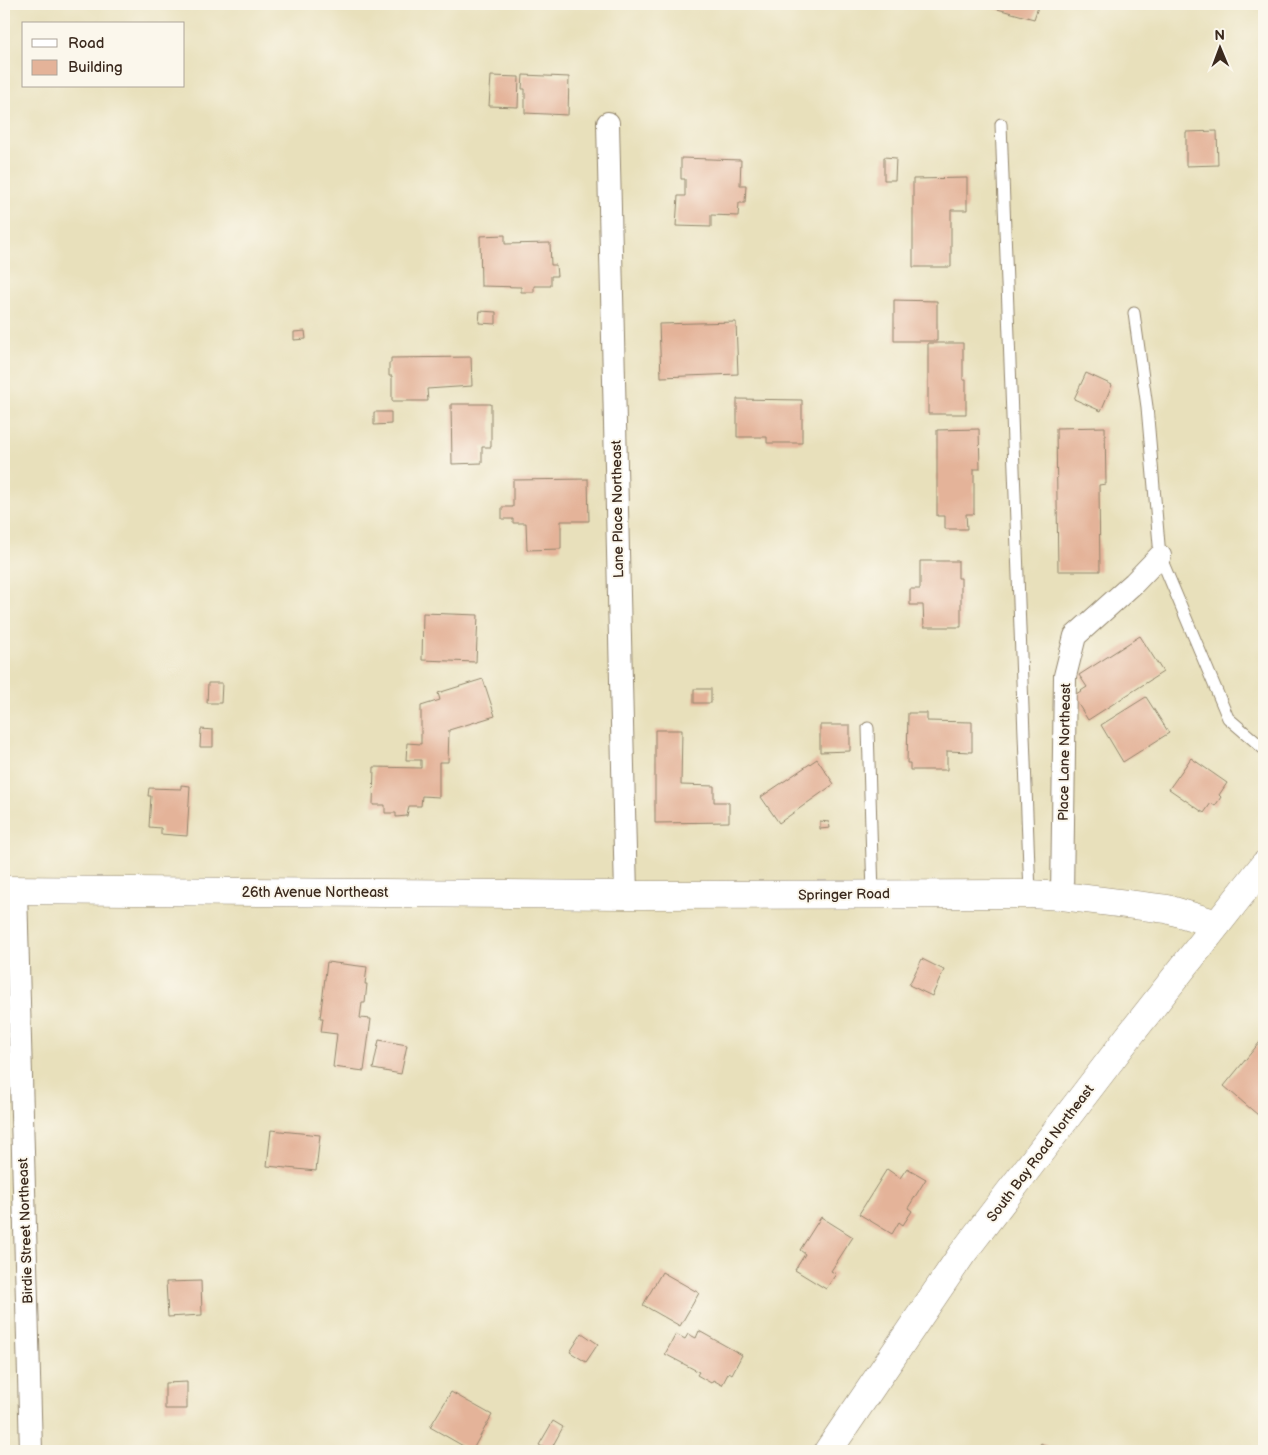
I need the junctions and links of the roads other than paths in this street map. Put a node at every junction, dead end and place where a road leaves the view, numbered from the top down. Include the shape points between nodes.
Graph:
1 (608, 123) dead end
2 (1001, 124) dead end
3 (1134, 313) dead end
4 (1160, 556) junction
5 (868, 728) dead end
6 (1264, 749) edge
7 (1264, 865) edge
8 (10, 890) edge
9 (873, 894) junction
10 (1030, 894) junction
11 (626, 895) junction
12 (1062, 896) junction
13 (1217, 924) junction
14 (31, 1451) edge
15 (828, 1451) edge

1 - 11 street, Lane Place Northeast
2 - 10 lane
3 - 4 lane via 1147,408
4 - 6 lane via 1228,718
4 - 12 street, Place Lane Northeast via 1075,636 1065,676
5 - 9 lane
7 - 13 street, South Bay Road Northeast
8 - 11 street, 26th Avenue Northeast
8 - 14 street, Birdie Street Northeast
9 - 10 street, Springer Road
9 - 11 street, Springer Road
10 - 12 street, Springer Road
12 - 13 street via 1167,909
13 - 15 street, South Bay Road Northeast via 962,1254

